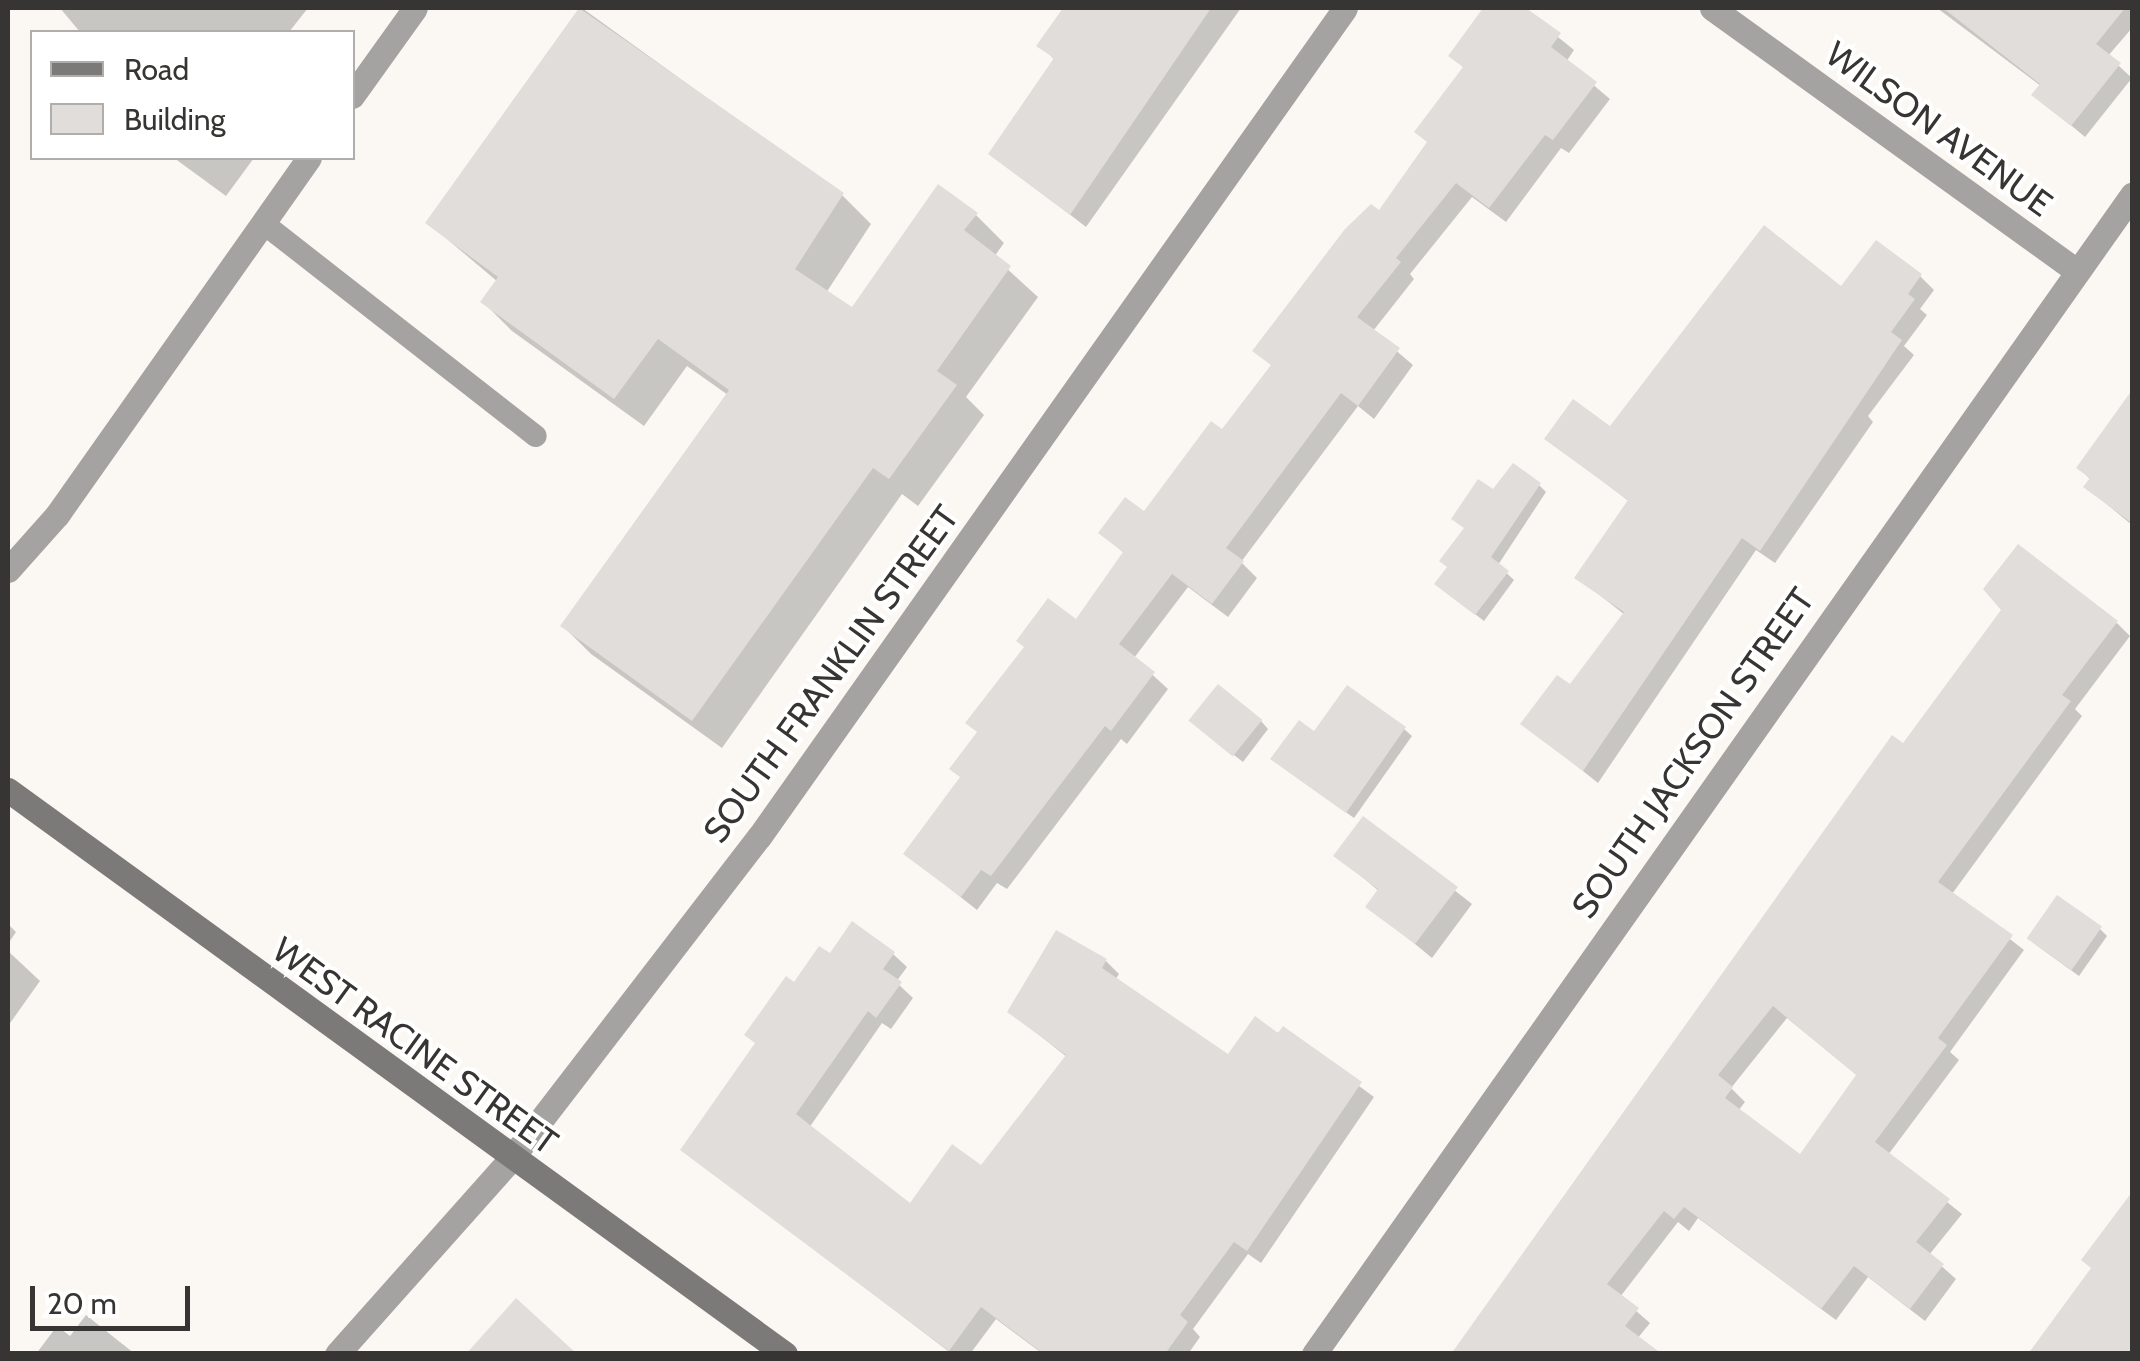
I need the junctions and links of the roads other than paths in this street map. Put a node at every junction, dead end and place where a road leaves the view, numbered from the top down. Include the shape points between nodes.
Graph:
1 (415, 8) edge
2 (1346, 8) edge
3 (1712, 8) edge
4 (355, 92) edge
5 (308, 160) edge
6 (2132, 195) edge
7 (263, 224) junction
8 (2076, 271) junction
9 (536, 436) dead end
10 (8, 570) edge
11 (8, 790) edge
12 (510, 1160) junction
13 (337, 1354) edge
14 (785, 1354) edge
15 (1314, 1354) edge

1 - 4 street
2 - 12 street, SOUTH FRANKLIN STREET via 841,724
3 - 8 street, WILSON AVENUE
5 - 7 street
6 - 8 street, SOUTH JACKSON STREET
7 - 9 lane
7 - 10 street via 56,515
8 - 15 street, SOUTH JACKSON STREET
11 - 12 main road, WEST RACINE STREET
12 - 13 street, SOUTH FRANKLIN STREET
12 - 14 main road, WEST RACINE STREET

